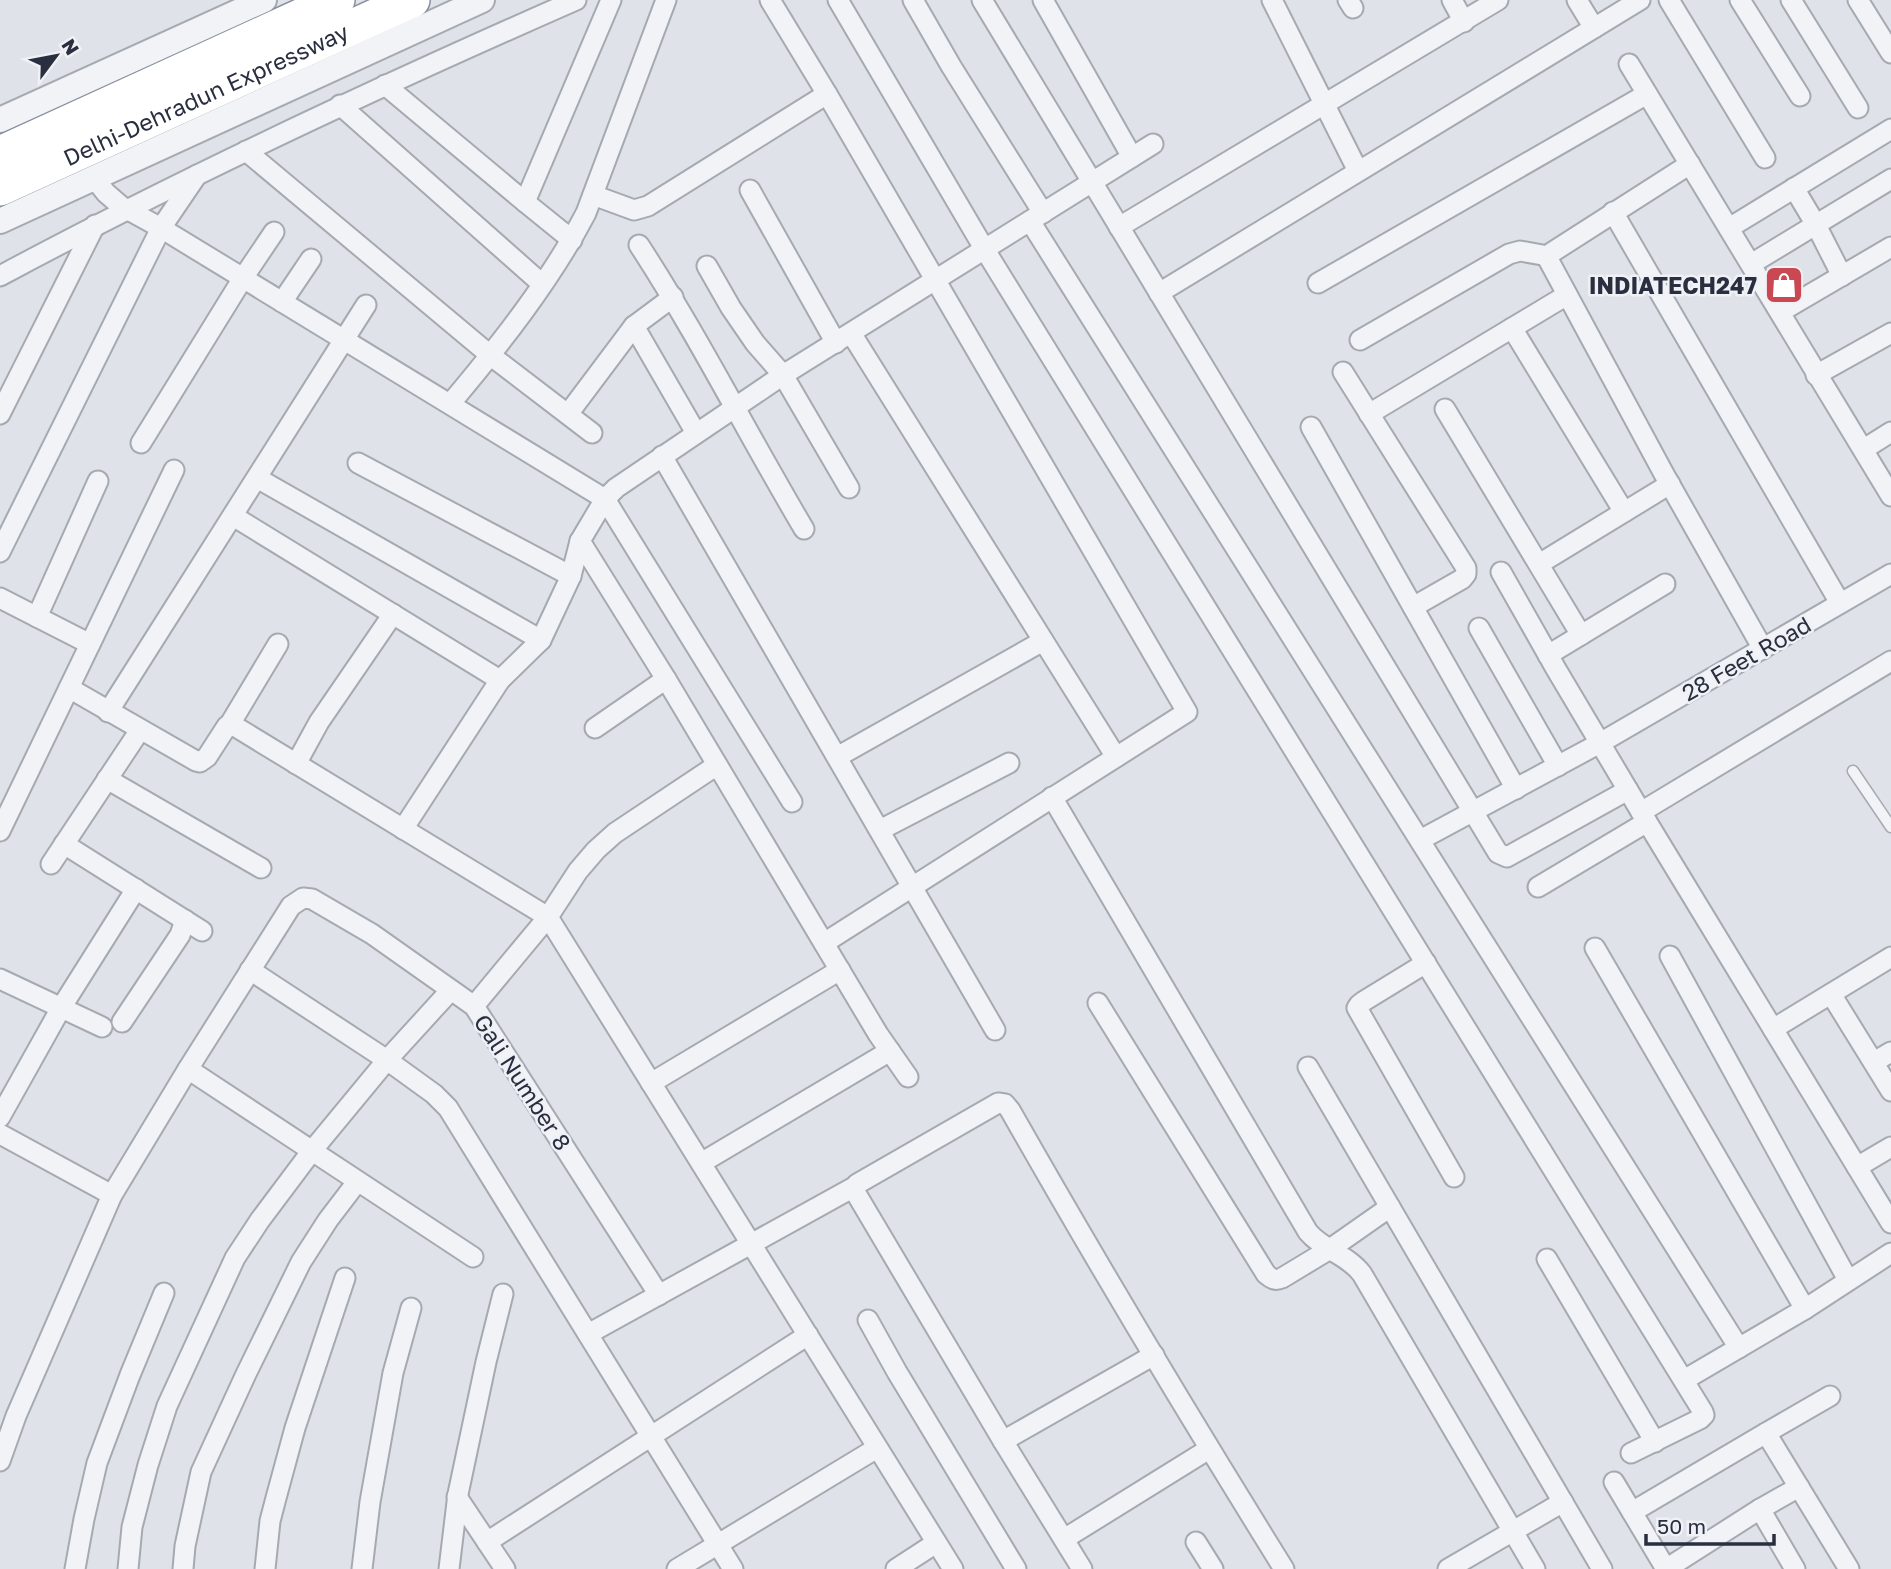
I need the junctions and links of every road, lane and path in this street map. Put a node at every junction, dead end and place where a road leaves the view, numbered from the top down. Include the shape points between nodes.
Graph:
1 (264, 0) edge
2 (337, 0) edge
3 (412, 0) edge
4 (482, 0) edge
5 (576, 0) edge
6 (611, 0) edge
7 (666, 0) edge
8 (769, 0) edge
9 (838, 0) edge
10 (913, 0) edge
11 (982, 0) edge
12 (1272, 0) edge
13 (1452, 0) edge
14 (1498, 0) edge
15 (1577, 0) edge
16 (1669, 0) edge
17 (1740, 0) edge
18 (1791, 0) edge
19 (1858, 0) edge
20 (1046, 1) edge
21 (1638, 1) edge
22 (1464, 22) junction
23 (1594, 28) junction
24 (1891, 53) edge
25 (1629, 64) dead end
26 (384, 85) junction
27 (827, 94) junction
28 (1647, 94) junction
29 (1800, 96) dead end
30 (340, 105) junction
31 (1325, 105) junction
32 (1858, 108) dead end
33 (0, 120) edge
34 (1891, 129) edge
35 (1153, 144) dead end
36 (246, 151) junction
37 (0, 154) edge
38 (1132, 157) junction
39 (1765, 158) dead end
40 (1690, 164) junction
41 (1358, 171) junction
42 (198, 174) junction
43 (1891, 180) edge
44 (1092, 182) junction
45 (100, 186) junction
46 (0, 187) edge
47 (1794, 188) junction
48 (750, 190) dead end
49 (593, 195) junction
50 (524, 202) junction
51 (124, 207) junction
52 (1613, 212) junction
53 (1036, 217) junction
54 (0, 221) edge
55 (95, 225) junction
56 (1816, 225) junction
57 (1119, 227) junction
58 (161, 228) junction
59 (1729, 228) junction
60 (274, 232) dead end
61 (572, 240) junction
62 (639, 245) dead end
63 (1891, 247) edge
64 (985, 250) junction
65 (1548, 256) junction
66 (311, 259) dead end
67 (1751, 264) junction
68 (707, 266) dead end
69 (1842, 275) junction
70 (0, 276) edge
71 (243, 278) junction
72 (936, 280) junction
73 (1318, 283) dead end
74 (542, 284) junction
75 (1159, 293) junction
76 (1567, 295) junction
77 (673, 297) junction
78 (282, 302) junction
79 (366, 305) dead end
80 (1780, 312) junction
81 (634, 326) junction
82 (1512, 328) junction
83 (1891, 333) edge
84 (843, 338) junction
85 (344, 340) junction
86 (1360, 340) dead end
87 (490, 355) junction
88 (1343, 372) dead end
89 (783, 375) junction
90 (1816, 375) junction
91 (450, 404) junction
92 (734, 408) junction
93 (1445, 409) dead end
94 (0, 414) edge
95 (568, 414) junction
96 (1369, 414) junction
97 (1311, 427) dead end
98 (1891, 432) edge
99 (592, 433) dead end
100 (696, 433) junction
101 (141, 443) dead end
102 (1864, 449) junction
103 (662, 456) junction
104 (358, 463) dead end
105 (174, 470) dead end
106 (257, 478) junction
107 (98, 481) dead end
108 (1670, 484) junction
109 (849, 488) dead end
110 (1891, 496) edge
111 (605, 499) junction
112 (1624, 512) junction
113 (233, 516) junction
114 (804, 529) dead end
115 (580, 541) junction
116 (0, 552) edge
117 (1539, 564) junction
118 (1501, 572) dead end
119 (1891, 574) edge
120 (571, 576) junction
121 (1665, 584) dead end
122 (0, 598) edge
123 (1840, 603) junction
124 (1413, 607) junction
125 (393, 614) junction
126 (37, 617) junction
127 (1479, 628) dead end
128 (1581, 635) junction
129 (541, 640) junction
130 (1044, 641) junction
131 (90, 644) junction
132 (278, 644) dead end
133 (1763, 649) junction
134 (1548, 655) junction
135 (1891, 661) edge
136 (666, 679) junction
137 (500, 680) junction
138 (69, 688) junction
139 (108, 712) junction
140 (230, 724) junction
141 (595, 727) dead end
142 (139, 730) junction
143 (1600, 743) junction
144 (837, 757) junction
145 (1116, 757) junction
146 (1009, 763) dead end
147 (296, 764) junction
148 (717, 765) junction
149 (1558, 766) junction
150 (1853, 771) dead end
151 (107, 779) junction
152 (1516, 789) junction
153 (1628, 790) junction
154 (1052, 797) junction
155 (792, 802) dead end
156 (1472, 812) junction
157 (1644, 817) junction
158 (1891, 827) edge
159 (403, 829) junction
160 (880, 830) junction
161 (0, 831) edge
162 (1420, 840) junction
163 (64, 844) junction
164 (51, 864) dead end
165 (261, 868) dead end
166 (912, 886) junction
167 (1538, 887) dead end
168 (136, 889) junction
169 (548, 917) junction
170 (185, 920) junction
171 (202, 931) dead end
172 (824, 943) junction
173 (1595, 948) dead end
174 (1671, 956) dead end
175 (1891, 957) edge
176 (1426, 964) junction
177 (250, 970) junction
178 (840, 970) junction
179 (0, 979) edge
180 (450, 990) junction
181 (1831, 994) junction
182 (1098, 1003) dead end
183 (474, 1006) junction
184 (61, 1008) junction
185 (122, 1022) dead end
186 (102, 1027) dead end
187 (1773, 1029) junction
188 (995, 1030) dead end
189 (890, 1051) junction
190 (1891, 1052) edge
191 (387, 1060) junction
192 (1874, 1062) junction
193 (1308, 1066) dead end
194 (188, 1069) junction
195 (908, 1077) dead end
196 (651, 1083) junction
197 (1891, 1091) edge
198 (0, 1131) edge
199 (1891, 1147) edge
200 (311, 1152) junction
201 (701, 1163) junction
202 (1857, 1167) junction
203 (1454, 1177) dead end
204 (357, 1182) junction
205 (854, 1187) junction
206 (112, 1195) junction
207 (1390, 1207) junction
208 (1891, 1223) edge
209 (751, 1244) junction
210 (1330, 1249) junction
211 (1891, 1253) edge
212 (472, 1257) dead end
213 (1547, 1259) dead end
214 (345, 1278) dead end
215 (1848, 1280) junction
216 (163, 1293) dead end
217 (503, 1294) dead end
218 (659, 1295) junction
219 (411, 1308) dead end
220 (1805, 1309) junction
221 (868, 1320) dead end
222 (588, 1334) junction
223 (807, 1335) junction
224 (1739, 1348) junction
225 (1154, 1355) junction
226 (1684, 1380) junction
227 (1830, 1395) dead end
228 (8, 1411) edge
229 (1766, 1433) junction
230 (651, 1436) junction
231 (1003, 1441) junction
232 (1655, 1442) junction
233 (877, 1448) junction
234 (1209, 1448) junction
235 (1631, 1452) dead end
236 (0, 1461) edge
237 (1614, 1482) dead end
238 (1799, 1486) junction
239 (457, 1497) junction
240 (1563, 1502) junction
241 (1760, 1509) junction
242 (1632, 1512) junction
243 (1513, 1531) junction
244 (1064, 1539) junction
245 (486, 1542) junction
246 (1196, 1542) dead end
247 (936, 1543) junction
248 (718, 1544) junction
249 (1452, 1568) edge
250 (75, 1569) edge
251 (128, 1569) edge
252 (183, 1569) edge
253 (265, 1569) edge
254 (362, 1569) edge
255 (449, 1569) edge
256 (505, 1569) edge
257 (677, 1569) edge
258 (733, 1569) edge
259 (896, 1569) edge
260 (953, 1569) edge
261 (1017, 1569) edge
262 (1082, 1569) edge
263 (1213, 1569) edge
264 (1284, 1569) edge
265 (1535, 1569) edge
266 (1602, 1569) edge
267 (1666, 1569) edge
268 (1795, 1569) edge
269 (1849, 1569) edge

1 - 33 street
2 - 37 highway, Delhi-Dehradun Expressway
3 - 46 highway, Delhi-Dehradun Expressway
4 - 45 street
5 - 26 street
6 - 50 street
7 - 49 street
8 - 27 street
9 - 64 street
10 - 53 street
11 - 44 street
12 - 31 street
13 - 22 street
14 - 22 street
15 - 23 street
16 - 39 street
17 - 29 street
18 - 32 street
19 - 24 street
20 - 38 street
21 - 23 street
22 - 31 street
23 - 41 street
25 - 28 street
26 - 30 street
26 - 50 street
27 - 49 street via 648,206 634,210
27 - 72 street
28 - 40 street
28 - 73 street
30 - 36 street
30 - 74 street
31 - 41 street
31 - 57 street
34 - 47 street
35 - 38 street
36 - 42 street
36 - 87 street
38 - 44 street
40 - 52 street
40 - 59 street
41 - 75 street
42 - 51 street
42 - 58 street
43 - 56 street
44 - 53 street
44 - 57 street
45 - 51 street
45 - 54 street
47 - 56 street
47 - 59 street
48 - 84 street
49 - 61 street
50 - 61 street
51 - 55 street
51 - 58 street
52 - 65 street
52 - 123 street
53 - 64 street
53 - 162 street
55 - 70 street
55 - 94 street
56 - 67 street
56 - 69 street
57 - 75 street
58 - 71 street
58 - 116 street
59 - 67 street
60 - 71 street
61 - 74 street
62 - 77 street
63 - 69 street
64 - 72 street
64 - 176 street
65 - 76 street
65 - 86 street via 1520,251 1509,254
66 - 78 street
67 - 80 street
68 - 89 street via 755,343
69 - 80 street
71 - 78 street
71 - 101 street
72 - 84 street
72 - 145 street via 1187,712
74 - 87 street
75 - 156 street
76 - 82 street
76 - 108 street
77 - 81 street
77 - 92 street
78 - 85 street
79 - 85 street
80 - 90 street
81 - 95 street
81 - 100 street
82 - 96 street
82 - 112 street
83 - 90 street
84 - 89 street
84 - 130 street
85 - 91 street
85 - 106 street
87 - 91 street
87 - 95 street
88 - 96 street
89 - 92 street
89 - 109 street
90 - 102 street
91 - 111 street
92 - 100 street
92 - 114 street
93 - 117 street
95 - 99 street
96 - 124 street via 1466,568 1462,579
97 - 124 street
98 - 102 street
100 - 103 street
102 - 110 street
103 - 111 street
103 - 144 street
104 - 120 street
105 - 131 street
106 - 113 street
106 - 129 street
107 - 126 street
108 - 112 street
108 - 133 street
111 - 115 street
111 - 155 street
112 - 117 street
113 - 125 street
113 - 139 street
115 - 120 street
115 - 136 street
117 - 128 street
118 - 134 street
119 - 123 street, 28 Feet Road
120 - 129 street
121 - 128 street
122 - 126 street
123 - 133 street, 28 Feet Road
124 - 152 street
125 - 137 street
125 - 147 street
126 - 131 street
127 - 149 street
128 - 134 street
129 - 137 street
130 - 144 street
130 - 145 street
131 - 138 street
132 - 140 street
133 - 143 street, 28 Feet Road
134 - 143 street
135 - 157 street
136 - 141 street
136 - 148 street
137 - 159 street
138 - 139 street
138 - 161 street
139 - 142 street
140 - 142 street via 200,761
140 - 147 street
142 - 151 street
143 - 149 street, 28 Feet Road
143 - 153 street
144 - 160 street
145 - 154 street
146 - 160 street
147 - 159 street
148 - 169 street via 596,850
148 - 172 street
149 - 152 street, 28 Feet Road
150 - 158 lane
151 - 163 street
151 - 165 street
152 - 156 street, 28 Feet Road
153 - 156 street via 1507,857 1498,853
153 - 157 street
154 - 166 street
154 - 210 street via 1308,1232
156 - 162 street, 28 Feet Road
157 - 167 street
157 - 187 street
159 - 169 street
160 - 166 street
162 - 224 street
163 - 164 street
163 - 168 street
166 - 172 street
166 - 188 street
168 - 170 street
168 - 184 street
169 - 183 street
169 - 196 street
170 - 171 street
170 - 185 street via 180,935
172 - 178 street
173 - 220 street
174 - 215 street
175 - 181 street
176 - 203 street via 1357,1008
176 - 226 street
177 - 180 street, Gali Number 8 via 291,906 303,898 348,919
177 - 191 street
177 - 194 street
178 - 189 street
178 - 196 street
179 - 184 street
180 - 183 street, Gali Number 8
180 - 191 street
181 - 187 street
181 - 192 street
182 - 210 street via 1266,1274 1277,1280
183 - 218 street, Gali Number 8
184 - 186 street
184 - 198 street
187 - 202 street
189 - 195 street
189 - 201 street
190 - 192 street
191 - 200 street
191 - 222 street via 448,1108
192 - 197 street
193 - 207 street
194 - 200 street
194 - 206 street
196 - 201 street
198 - 206 street
199 - 202 street
200 - 204 street
200 - 251 street via 235,1258 167,1406 132,1527
201 - 209 street
202 - 208 street
204 - 212 street
204 - 252 street via 300,1262 201,1472
205 - 209 street
205 - 225 street via 992,1106 1005,1104
205 - 231 street
206 - 228 street
207 - 210 street
207 - 240 street
209 - 218 street
209 - 223 street
210 - 243 street via 1362,1274
211 - 215 street
213 - 232 street
214 - 253 street via 295,1428 270,1521
215 - 220 street
216 - 250 street via 97,1463
217 - 239 street
218 - 222 street
219 - 254 street via 391,1386
220 - 224 street
221 - 261 street
222 - 230 street
223 - 230 street
223 - 233 street
224 - 226 street
225 - 231 street
225 - 234 street
226 - 232 street via 1703,1417
227 - 229 street
228 - 236 street
229 - 238 street
229 - 242 street
230 - 245 street
230 - 248 street
231 - 244 street
232 - 235 street
233 - 247 street
233 - 248 street
234 - 244 street
234 - 264 street
237 - 242 street
238 - 241 street
238 - 269 street
239 - 245 street
239 - 255 street
240 - 243 street
240 - 266 street
241 - 267 street
241 - 268 street
242 - 267 street
243 - 249 street
243 - 265 street
244 - 262 street
245 - 256 street
246 - 263 street
247 - 259 street
247 - 260 street
248 - 257 street
248 - 258 street

